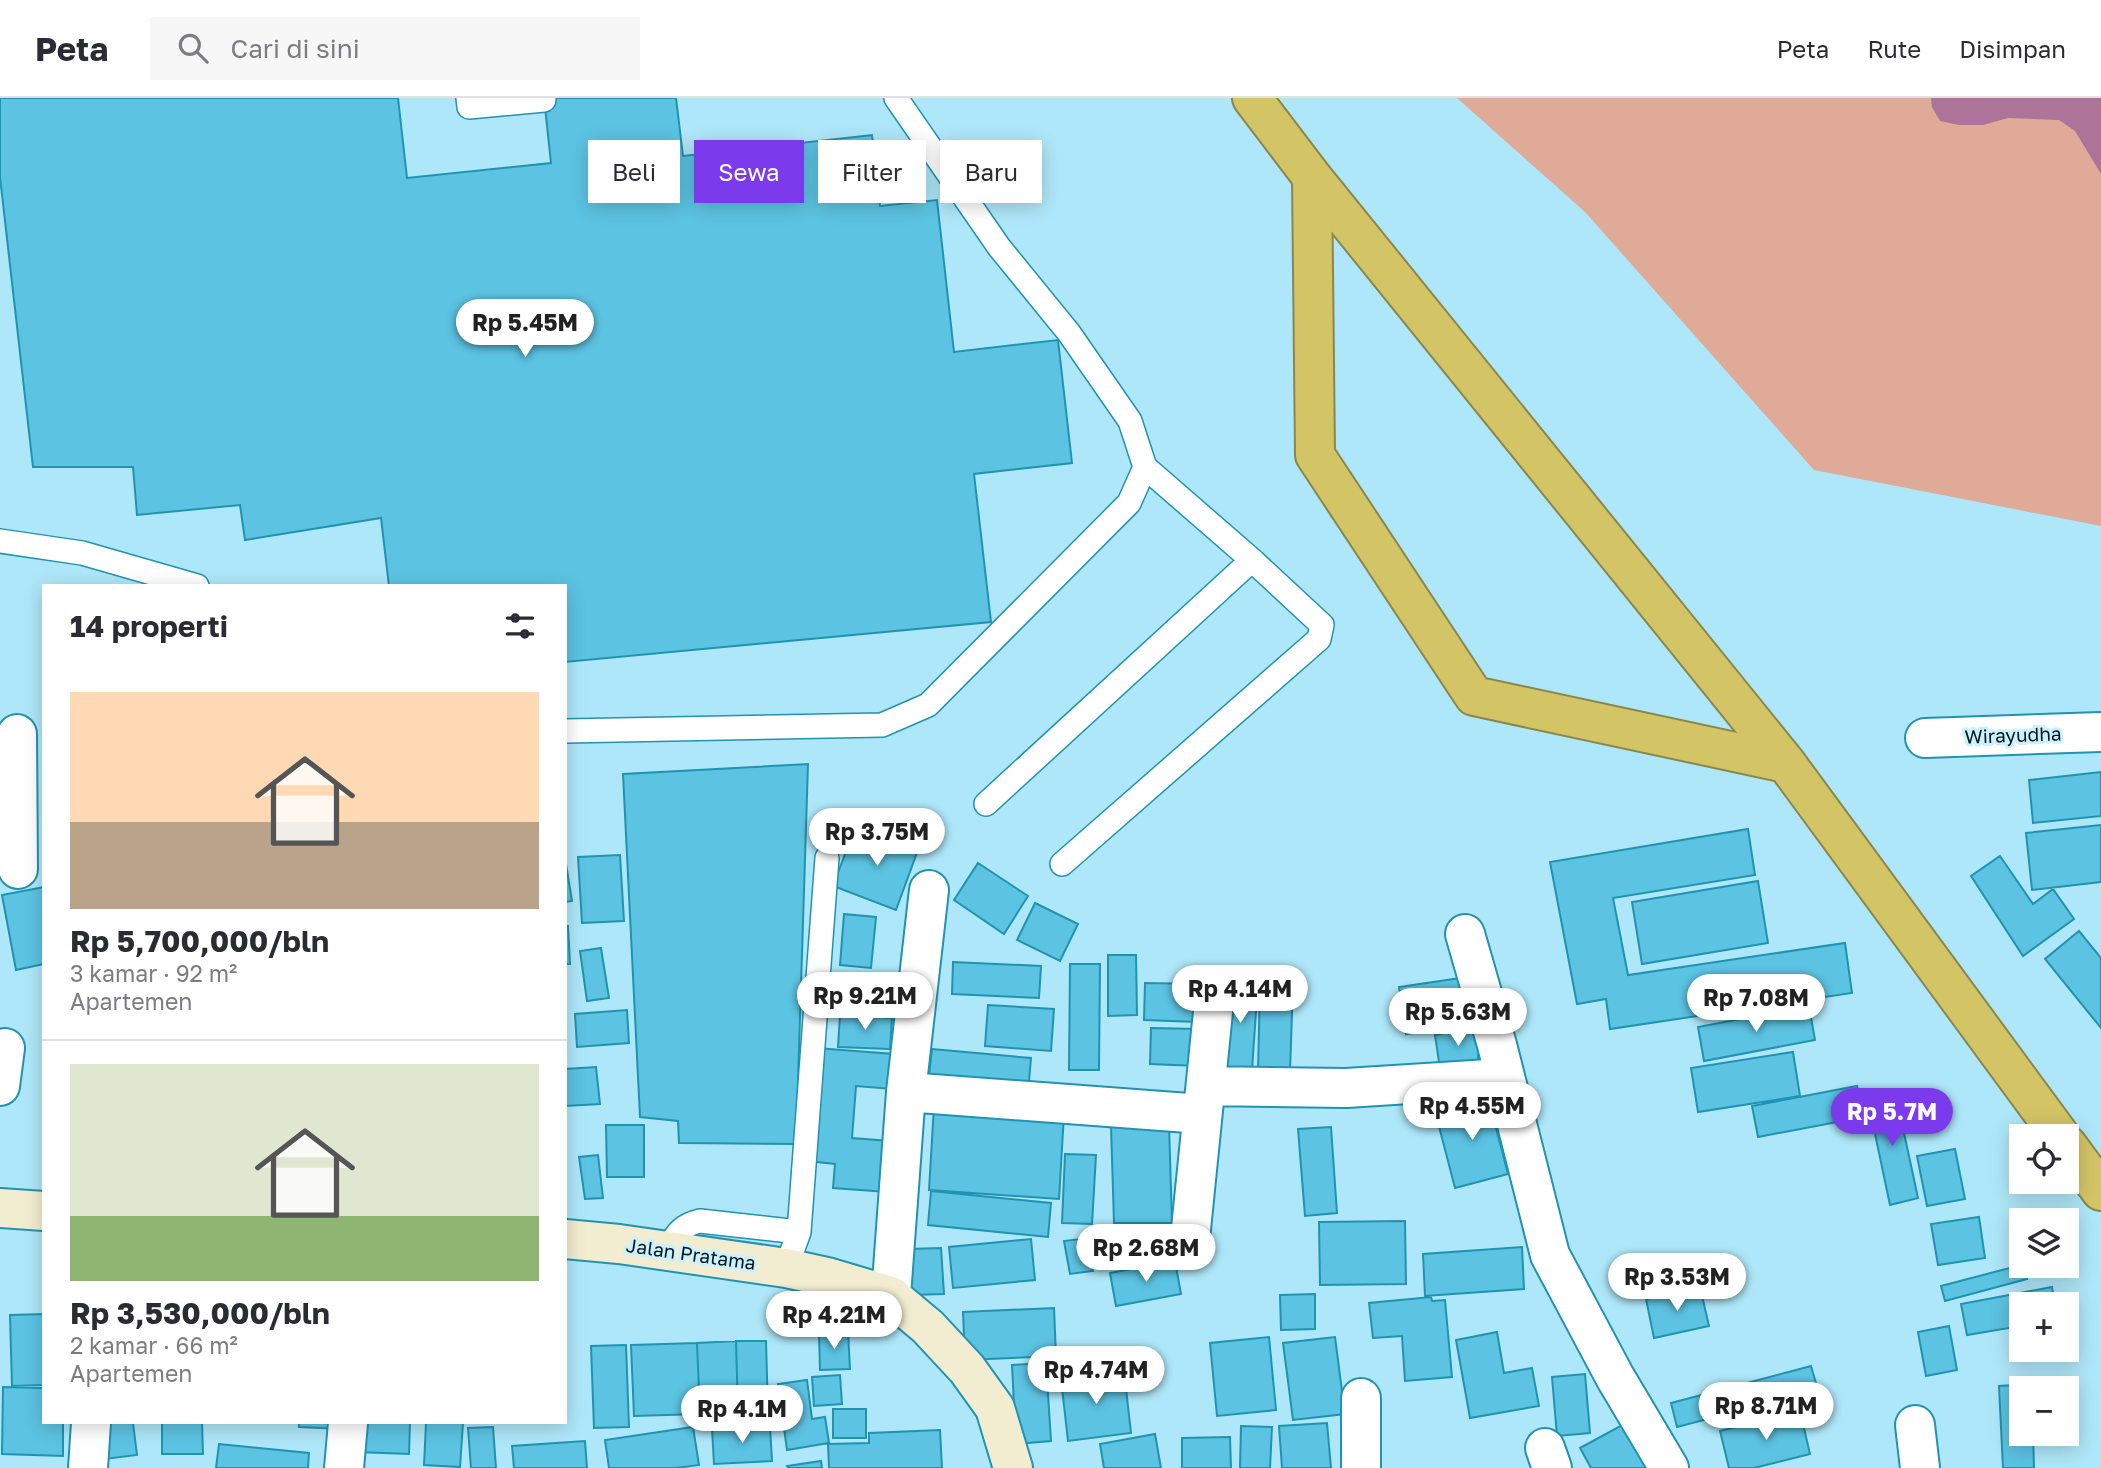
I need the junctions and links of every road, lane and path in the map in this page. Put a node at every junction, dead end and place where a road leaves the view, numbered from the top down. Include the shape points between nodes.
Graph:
1 (468, 98) edge
2 (896, 98) edge
3 (1252, 98) edge
4 (544, 100) dead end
5 (1312, 177) junction
6 (1144, 467) junction
7 (0, 541) edge
8 (1252, 560) junction
9 (190, 584) edge
10 (567, 731) edge
11 (2101, 732) edge
12 (18, 734) dead end
13 (1925, 738) dead end
14 (1786, 763) junction
15 (986, 804) dead end
16 (827, 858) dead end
17 (1062, 864) dead end
18 (21, 869) edge
19 (929, 890) dead end
20 (1465, 933) dead end
21 (1215, 992) dead end
22 (5, 1048) dead end
23 (1505, 1078) junction
24 (0, 1086) edge
25 (906, 1092) junction
26 (1204, 1100) junction
27 (2051, 1124) edge
28 (2079, 1161) edge
29 (2101, 1191) edge
30 (0, 1208) edge
31 (42, 1211) edge
32 (799, 1232) junction
33 (567, 1239) edge
34 (1190, 1239) dead end
35 (666, 1251) junction
36 (786, 1268) junction
37 (891, 1296) junction
38 (1361, 1398) dead end
39 (91, 1424) edge
40 (348, 1424) edge
41 (1915, 1425) dead end
42 (88, 1468) edge
43 (345, 1468) edge
44 (1013, 1468) edge
45 (1361, 1468) edge
46 (1669, 1468) edge
47 (1920, 1468) edge

1 - 4 lane via 469,107
2 - 6 lane via 999,247 1069,333 1130,421
3 - 5 highway
5 - 14 highway
5 - 14 highway via 1315,455 1474,696
6 - 8 lane
6 - 10 lane via 1129,503 928,705 882,724
7 - 9 lane via 82,553
8 - 15 lane
8 - 17 lane via 1322,625 1319,639
11 - 13 street, Wirayudha
12 - 18 street
14 - 27 highway
16 - 32 lane
19 - 25 street
20 - 23 street
21 - 26 street
22 - 24 street
23 - 26 street
23 - 46 street via 1550,1255
25 - 26 street
25 - 37 street
26 - 34 street
28 - 29 highway
30 - 31 street
32 - 35 lane via 700,1221 680,1228
32 - 36 lane
33 - 35 street, Jalan Pratama
35 - 36 street, Jalan Pratama
36 - 37 street, Jalan Pratama
37 - 44 street, Jalan Pratama via 928,1327 995,1408
38 - 45 street
39 - 42 street
40 - 43 street
41 - 47 street

